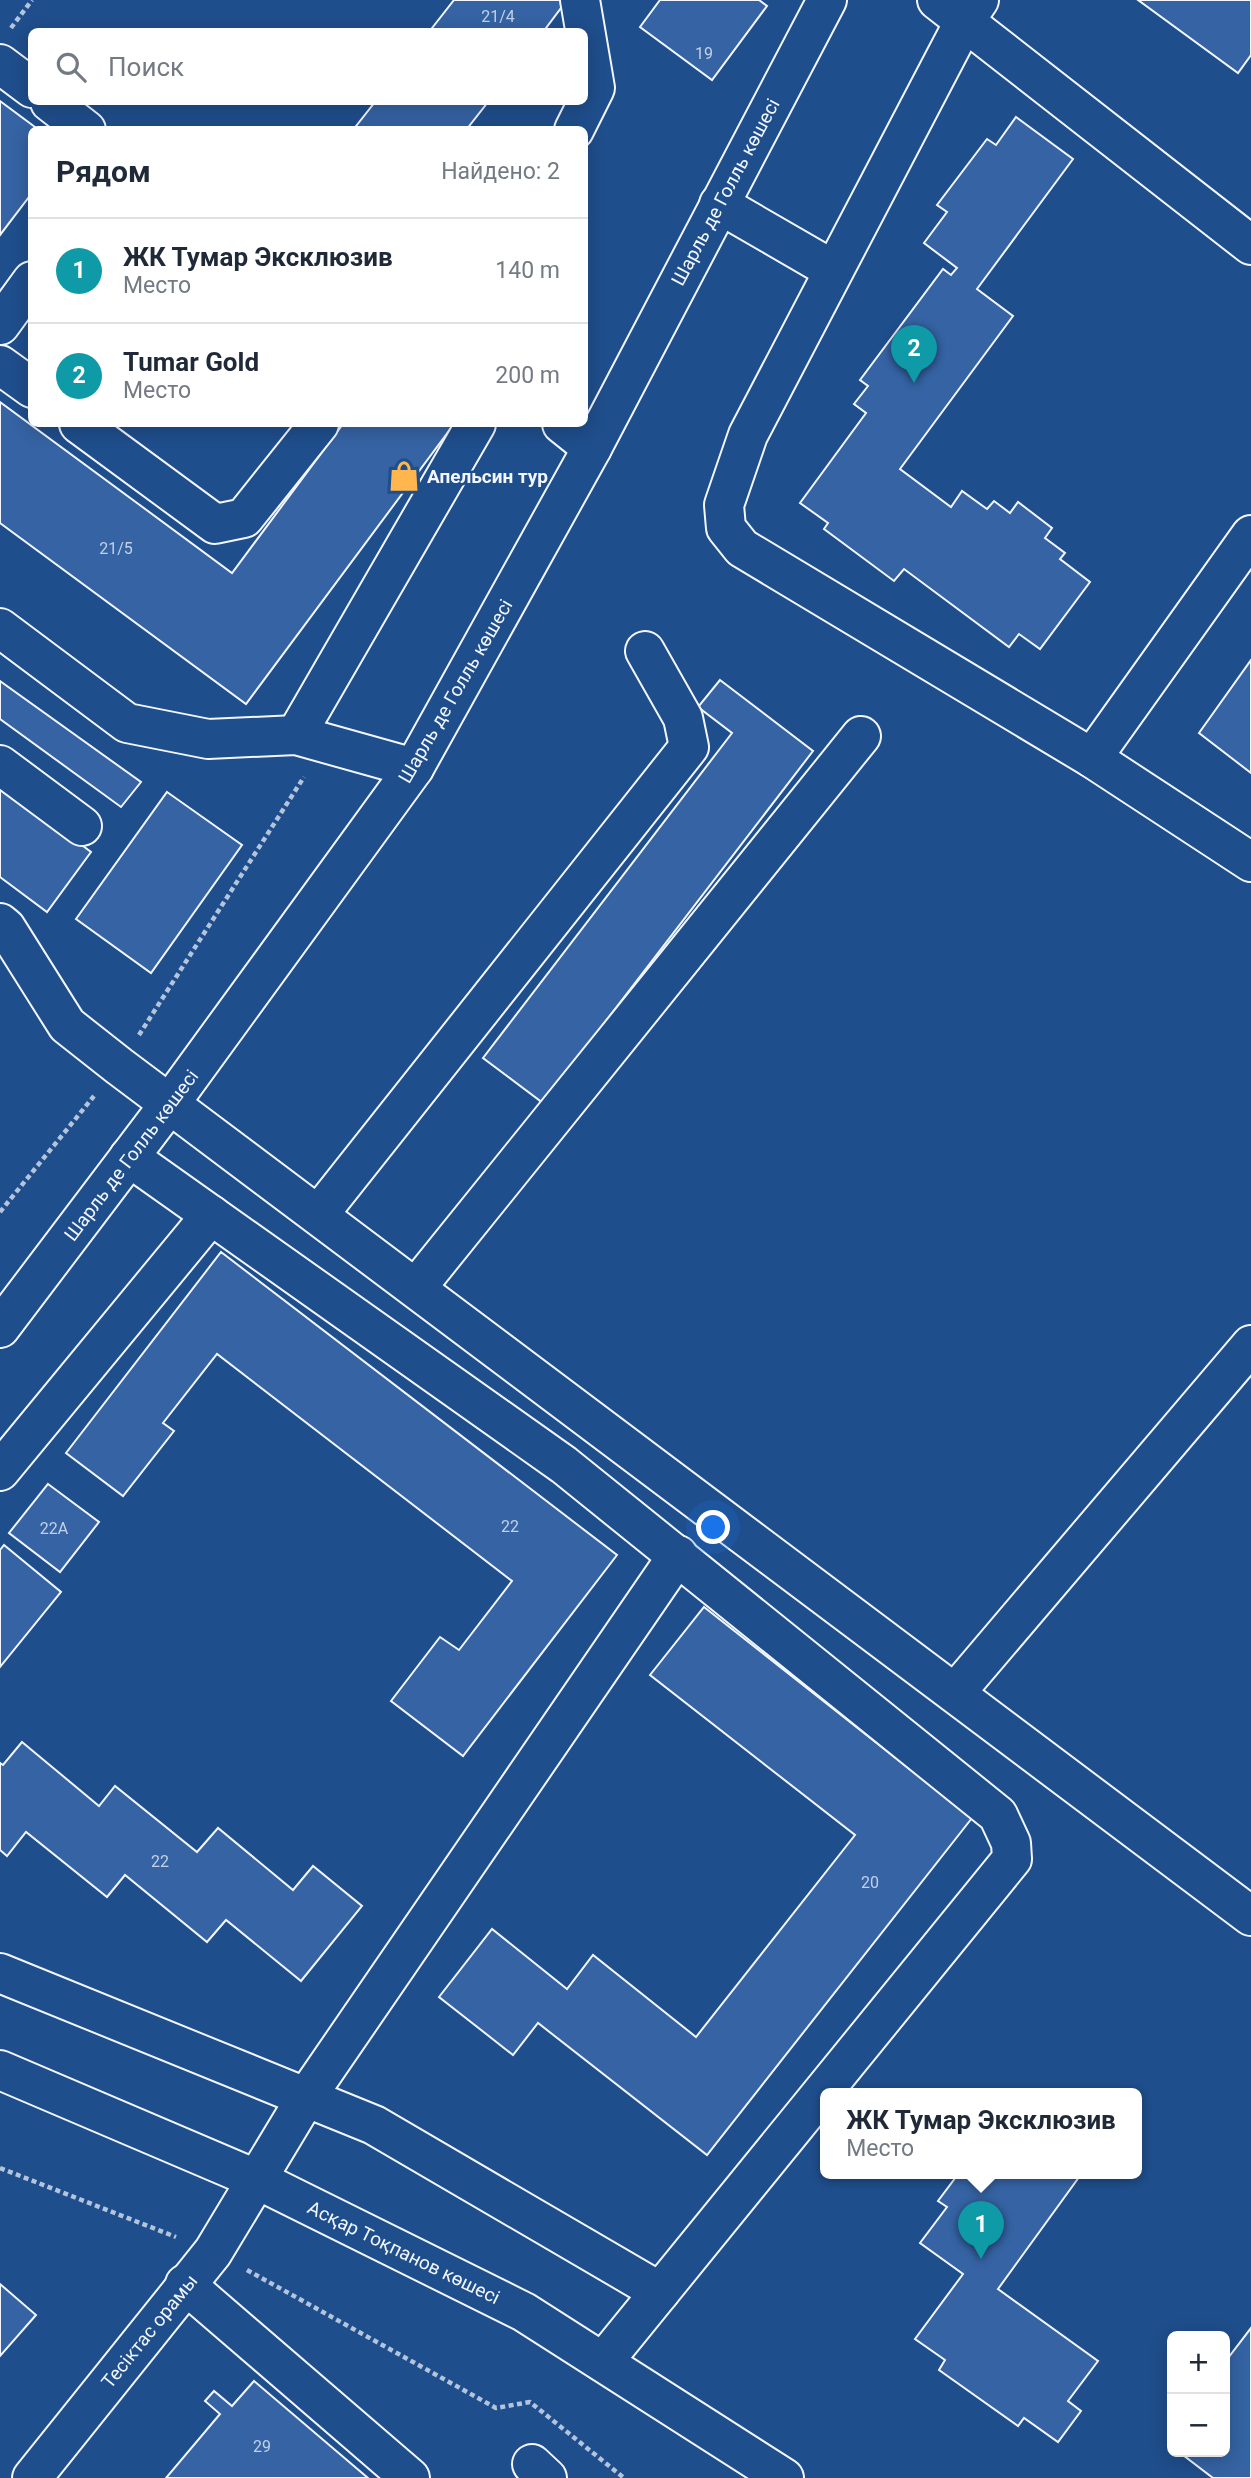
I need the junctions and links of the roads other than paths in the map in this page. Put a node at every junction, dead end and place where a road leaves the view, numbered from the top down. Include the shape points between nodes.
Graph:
1 (580, 0) edge
2 (827, 0) edge
3 (960, 7) edge
4 (585, 28) edge
5 (588, 47) edge
6 (4, 48) edge
7 (28, 82) edge
8 (588, 102) edge
9 (54, 105) edge
10 (586, 105) edge
11 (81, 126) edge
12 (576, 126) edge
13 (719, 204) junction
14 (1251, 245) edge
15 (832, 270) junction
16 (28, 286) edge
17 (0, 325) edge
18 (0, 365) edge
19 (28, 385) edge
20 (83, 427) edge
21 (317, 427) edge
22 (473, 427) edge
23 (566, 427) edge
24 (592, 448) junction
25 (1251, 535) edge
26 (0, 628) edge
27 (645, 651) dead end
28 (861, 736) dead end
29 (311, 740) junction
30 (1092, 758) junction
31 (0, 765) edge
32 (414, 768) junction
33 (82, 826) dead end
34 (1251, 862) edge
35 (0, 923) edge
36 (171, 1102) junction
37 (129, 1157) junction
38 (319, 1214) junction
39 (211, 1215) junction
40 (416, 1288) junction
41 (0, 1328) edge
42 (1251, 1345) edge
43 (0, 1471) edge
44 (678, 1555) junction
45 (955, 1693) junction
46 (1251, 1916) edge
47 (0, 1973) edge
48 (0, 2070) edge
49 (826, 2088) edge
50 (820, 2095) edge
51 (307, 2096) junction
52 (258, 2180) junction
53 (186, 2284) junction
54 (660, 2292) junction
55 (603, 2362) junction
56 (32, 2478) edge
57 (410, 2478) edge
58 (784, 2478) edge

1 - 4 street
2 - 13 street, Шарль де Голль көшесі
3 - 14 street
3 - 15 street
5 - 8 street via 595,88
6 - 7 street
9 - 11 street
10 - 12 street
13 - 15 street
13 - 24 street, Шарль де Голль көшесі
15 - 30 street via 748,435 724,505 726,528 742,548
16 - 17 street
18 - 19 street
20 - 21 street via 215,524 244,518
22 - 29 street
23 - 24 street
24 - 32 street, Шарль де Голль көшесі
25 - 30 street
26 - 29 street via 127,723 208,739
27 - 38 street via 683,718 689,747
28 - 40 street
29 - 32 street
30 - 34 street
31 - 33 street
32 - 36 street, Шарль де Голль көшесі
35 - 36 street via 67,1025
36 - 37 street, Шарль де Голль көшесі
36 - 38 street
37 - 39 street
37 - 41 street, Шарль де Голль көшесі
38 - 40 street
39 - 43 street
39 - 44 street via 564,1465
40 - 45 street
42 - 45 street
44 - 49 street via 998,1815 1011,1843 1012,1859
44 - 51 street, Тесіктас орамы
45 - 46 street
47 - 51 street
48 - 52 street, Асқар Тоқпанов көшесі
50 - 54 street
51 - 52 street, Тесіктас орамы
51 - 54 street via 374,2124
52 - 53 street, Тесіктас орамы via 213,2252
52 - 55 street, Асқар Тоқпанов көшесі via 524,2312
53 - 56 street, Тесіктас орамы
53 - 57 street
54 - 55 street
55 - 58 street, Асқар Тоқпанов көшесі

